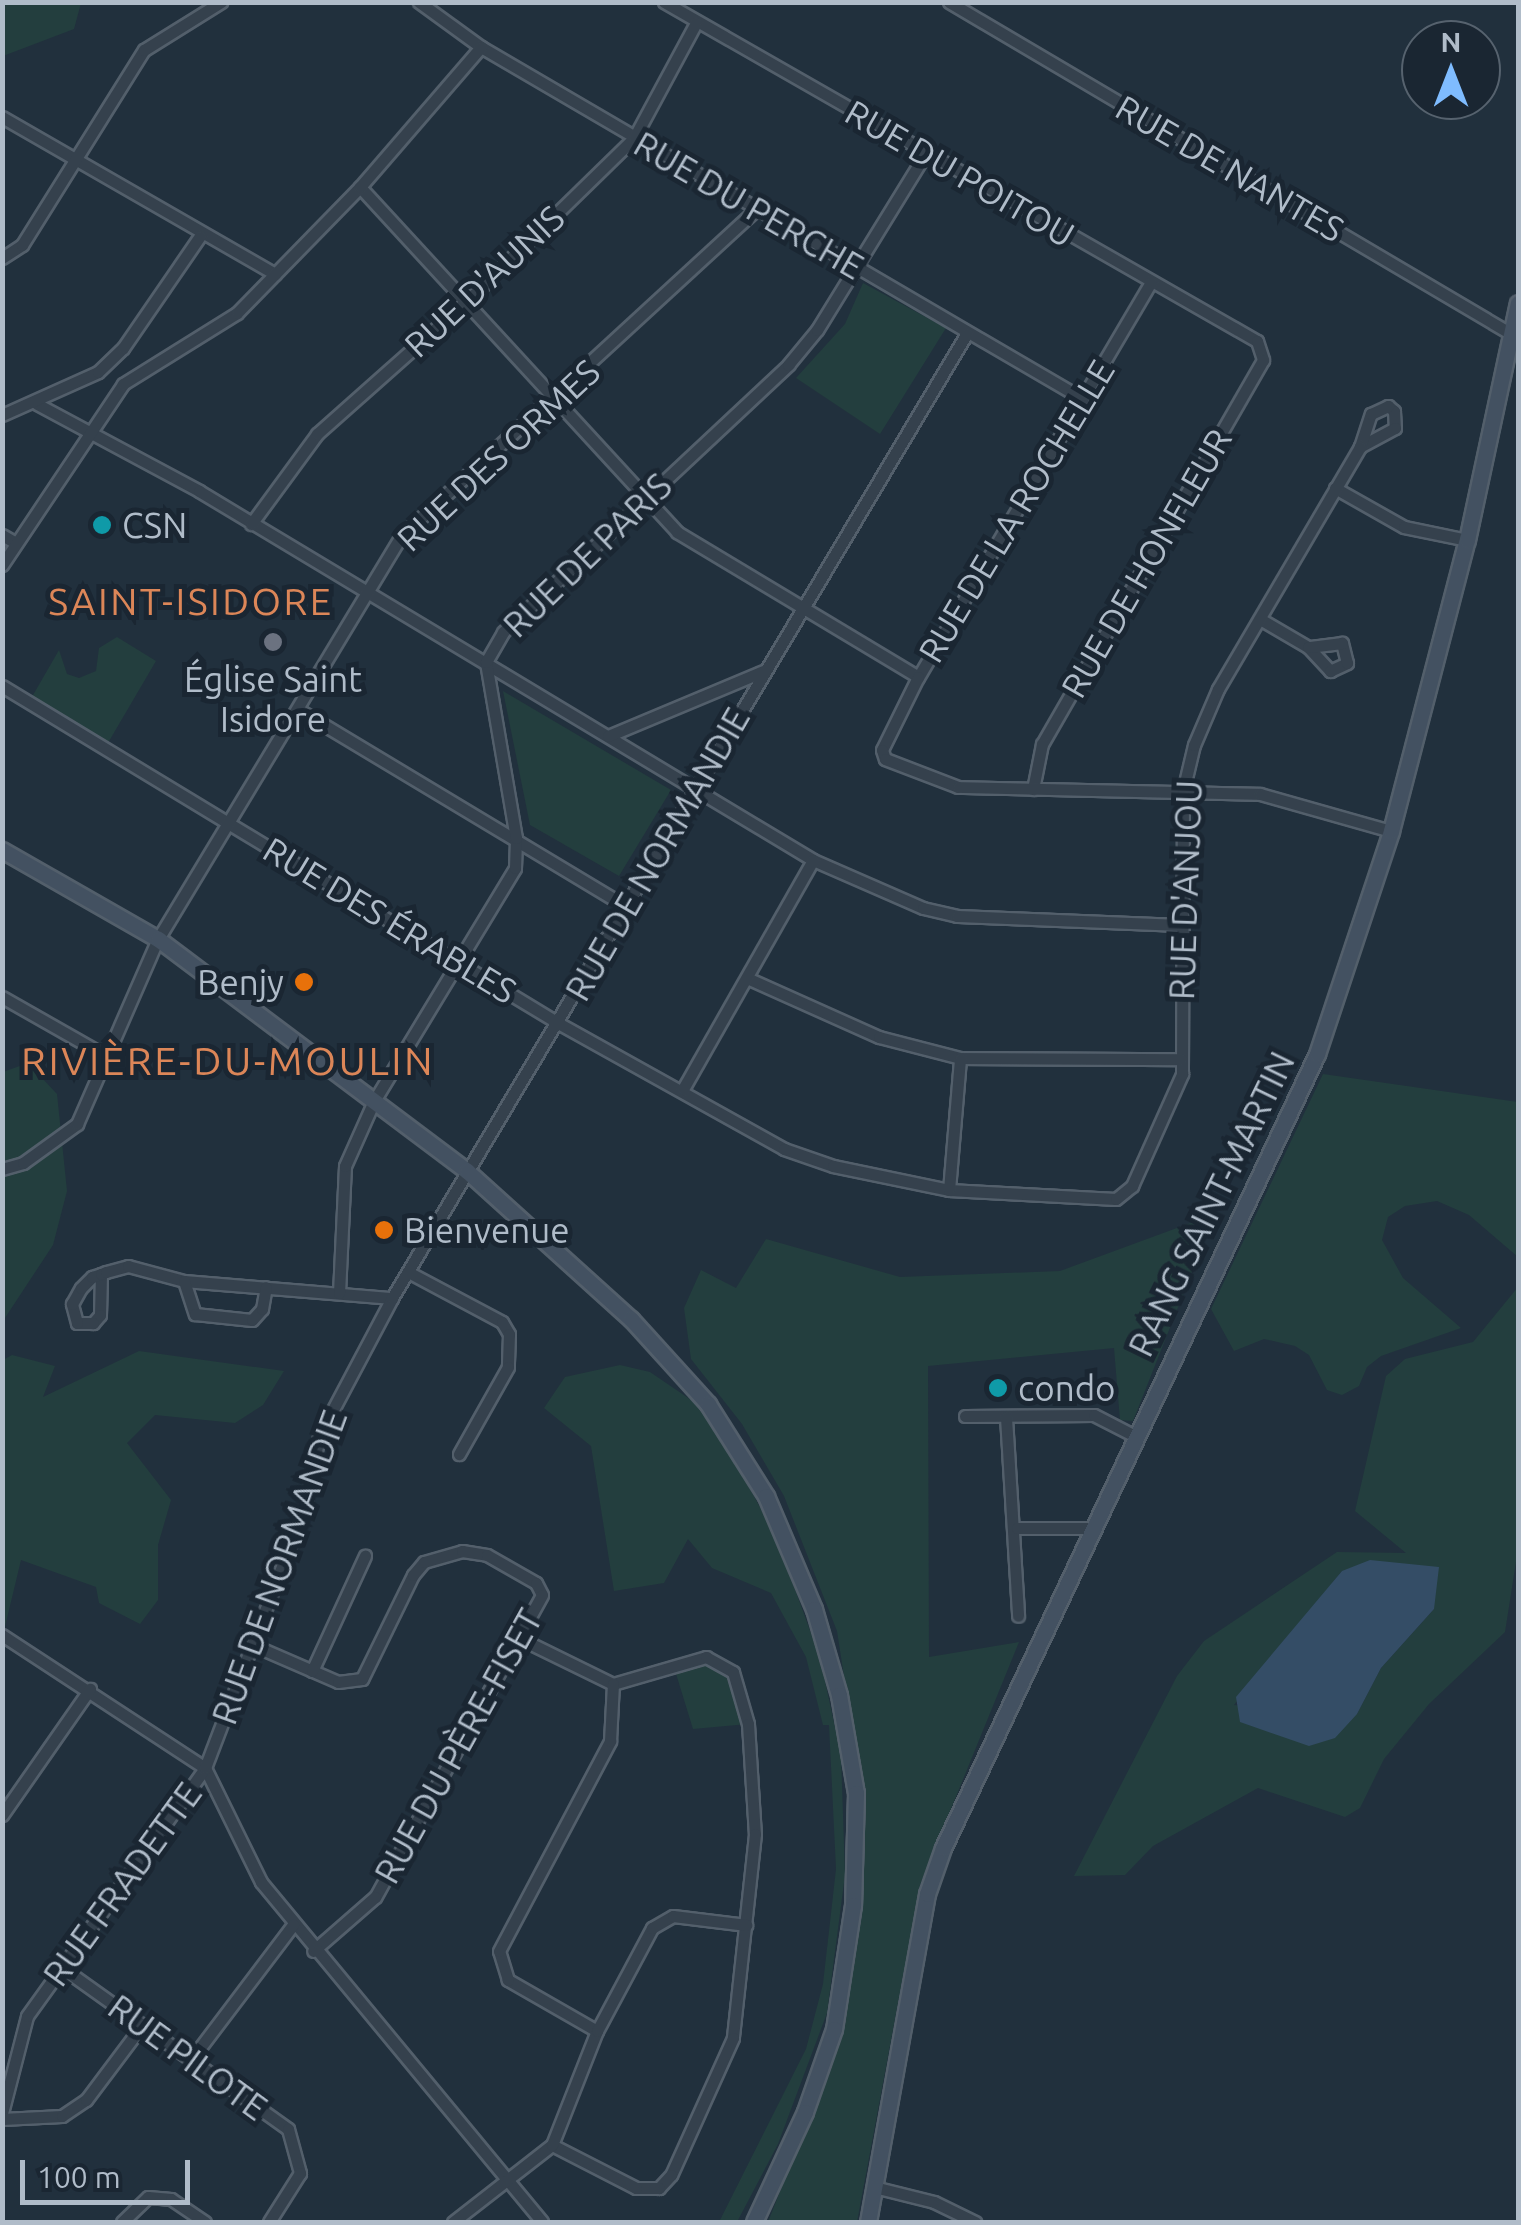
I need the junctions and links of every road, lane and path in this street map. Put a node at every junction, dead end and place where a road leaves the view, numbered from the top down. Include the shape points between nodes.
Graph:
1 (221, 2) edge
2 (418, 2) edge
3 (664, 2) edge
4 (949, 2) edge
5 (696, 23) junction
6 (481, 47) junction
7 (2, 117) edge
8 (634, 138) junction
9 (926, 154) junction
10 (74, 162) junction
11 (360, 187) junction
12 (754, 210) junction
13 (200, 236) junction
14 (2, 258) edge
15 (856, 268) junction
16 (275, 274) junction
17 (1151, 282) junction
18 (468, 300) junction
19 (1518, 303) edge
20 (966, 333) junction
21 (1515, 336) edge
22 (1257, 341) joint
23 (557, 399) junction
24 (1084, 399) junction
25 (36, 404) junction
26 (2, 415) edge
27 (88, 436) junction
28 (1360, 446) dead end
29 (1335, 488) junction
30 (644, 500) junction
31 (251, 524) junction
32 (2, 536) edge
33 (1467, 540) junction
34 (16, 544) junction
35 (2, 565) edge
36 (368, 596) junction
37 (804, 610) junction
38 (1260, 618) junction
39 (1308, 647) dead end
40 (486, 662) junction
41 (766, 670) junction
42 (918, 676) junction
43 (2, 686) edge
44 (298, 710) junction
45 (608, 736) junction
46 (1033, 789) junction
47 (696, 790) junction
48 (1183, 791) junction
49 (228, 821) junction
50 (1391, 830) junction
51 (516, 838) junction
52 (2, 850) edge
53 (813, 860) junction
54 (627, 907) junction
55 (1181, 924) junction
56 (158, 939) junction
57 (460, 964) junction
58 (747, 978) junction
59 (2, 997) edge
60 (558, 1022) junction
61 (104, 1055) junction
62 (960, 1058) junction
63 (1182, 1059) junction
64 (684, 1089) junction
65 (374, 1102) junction
66 (2, 1169) edge
67 (467, 1171) junction
68 (1132, 1186) joint
69 (950, 1190) junction
70 (410, 1273) junction
71 (101, 1274) dead end
72 (184, 1281) junction
73 (266, 1288) junction
74 (339, 1294) junction
75 (392, 1298) junction
76 (964, 1416) dead end
77 (1006, 1417) junction
78 (1133, 1435) junction
79 (459, 1454) dead end
80 (1017, 1528) junction
81 (1091, 1528) junction
82 (365, 1556) dead end
83 (1018, 1616) dead end
84 (2, 1634) edge
85 (522, 1639) junction
86 (255, 1646) junction
87 (312, 1670) junction
88 (614, 1684) junction
89 (90, 1689) junction
90 (205, 1768) junction
91 (2, 1814) edge
92 (746, 1924) junction
93 (293, 1925) junction
94 (313, 1952) junction
95 (61, 1967) junction
96 (143, 2024) junction
97 (597, 2031) junction
98 (193, 2057) junction
99 (2, 2116) edge
100 (552, 2145) junction
101 (504, 2178) junction
102 (878, 2188) junction
103 (122, 2222) edge
104 (205, 2222) edge
105 (269, 2222) edge
106 (453, 2222) edge
107 (542, 2222) edge
108 (754, 2222) edge
109 (868, 2222) edge
110 (976, 2222) edge

1 - 10 street via 144,50
2 - 6 street, RUE DU PERCHE
3 - 5 street, RUE DU POITOU
4 - 21 street, RUE DE NANTES
5 - 8 street, RUE D'AUNIS
5 - 9 street, RUE DU POITOU
6 - 8 street, RUE DU PERCHE
6 - 11 street
7 - 10 street
8 - 12 street, RUE DU PERCHE
8 - 18 street, RUE D'AUNIS
9 - 15 street, RUE DE PARIS
9 - 17 street, RUE DU POITOU
10 - 13 street
10 - 14 street via 22,245
11 - 16 street
11 - 18 street
12 - 15 street, RUE DU PERCHE
12 - 23 street, RUE DES ORMES
13 - 16 street
13 - 25 street via 122,348 98,372
15 - 20 street, RUE DU PERCHE
15 - 30 street, RUE DE PARIS via 788,365
16 - 27 street via 237,313 124,384
17 - 22 street, RUE DU POITOU
17 - 24 street, RUE DE LA ROCHELLE
18 - 23 street
18 - 31 street, RUE D'AUNIS via 318,434
19 - 21 street, RANG SAINT-MARTIN
20 - 24 street, RUE DU PERCHE
20 - 37 street, RUE DE NORMANDIE
21 - 33 street, RANG SAINT-MARTIN
22 - 46 street, RUE DE HONFLEUR via 1262,360 1042,744
23 - 30 street
23 - 36 street, RUE DES ORMES via 402,536
24 - 42 street, RUE DE LA ROCHELLE
25 - 26 street
25 - 27 street
27 - 31 street via 153,465
27 - 34 street
28 - 29 street, RUE D'ANJOU
29 - 33 street via 1404,527
29 - 38 street, RUE D'ANJOU
30 - 37 street via 677,532
30 - 40 street, RUE DE PARIS via 503,632
31 - 36 street
32 - 34 street
33 - 50 street, RANG SAINT-MARTIN
34 - 35 street
36 - 40 street
36 - 44 street, RUE DES ORMES
37 - 41 street, RUE DE NORMANDIE
37 - 42 street
38 - 39 street
38 - 48 street, RUE D'ANJOU via 1218,689
40 - 45 street
40 - 51 street, RUE DE PARIS
41 - 45 street, RUE DE NORMANDIE
41 - 47 street, RUE DE NORMANDIE
42 - 46 street, RUE DE LA ROCHELLE via 885,759 958,786
43 - 49 street, RUE DES ÉRABLES
44 - 49 street, RUE DES ORMES
44 - 51 street
45 - 47 street
46 - 48 street
47 - 53 street
47 - 54 street, RUE DE NORMANDIE
48 - 50 street via 1260,794
48 - 55 street, RUE D'ANJOU
49 - 56 street, RUE DES ORMES
49 - 57 street, RUE DES ÉRABLES
50 - 78 street, RANG SAINT-MARTIN via 1317,1054
51 - 54 street
51 - 57 street, RUE DE PARIS via 515,868
52 - 56 street
53 - 55 street via 957,916
53 - 58 street
54 - 60 street, RUE DE NORMANDIE
55 - 63 street, RUE D'ANJOU
56 - 61 street, RUE DES ORMES
56 - 65 street
57 - 60 street, RUE DES ÉRABLES
57 - 65 street, RUE DE PARIS
58 - 62 street via 866,1032
58 - 64 street
59 - 61 street
60 - 64 street, RUE DES ÉRABLES
60 - 67 street, RUE DE NORMANDIE
61 - 66 street, RUE DES ORMES via 76,1124 23,1163
62 - 63 street
62 - 69 street
63 - 68 street, RUE D'ANJOU via 1174,1096
64 - 69 street, RUE DES ÉRABLES via 784,1149
65 - 67 street
65 - 74 street, RUE DE PARIS via 344,1166
67 - 70 street, RUE DE NORMANDIE
67 - 108 street via 631,1319 708,1404 766,1496 814,1609 839,1695 856,1793 853,1905 834,2029
68 - 69 street, RUE DES ÉRABLES via 1116,1200
70 - 75 street, RUE DE NORMANDIE
70 - 79 street via 502,1322 509,1334 508,1367
71 - 72 street via 128,1266
72 - 73 street
72 - 73 street via 195,1314 236,1319 258,1317
73 - 74 street
74 - 75 street
75 - 86 street, RUE DE NORMANDIE via 319,1436 305,1506
76 - 77 street
77 - 78 street via 1094,1414
77 - 80 street
78 - 81 street, RANG SAINT-MARTIN
80 - 81 street
80 - 83 street
81 - 102 street, RANG SAINT-MARTIN via 927,1894
82 - 87 street
84 - 89 street
85 - 87 street, RUE DU PÈRE-FISET via 540,1606 536,1583 480,1551 462,1551 424,1562 413,1576 362,1680 338,1682
85 - 88 street
85 - 94 street, RUE DU PÈRE-FISET via 374,1896
86 - 87 street, RUE DU PÈRE-FISET
86 - 90 street, RUE DE NORMANDIE
88 - 92 street via 706,1658 733,1672 748,1724 755,1834
88 - 97 street via 610,1741 499,1952 508,1980
89 - 90 street
89 - 91 street
90 - 93 street, RUE DE NORMANDIE via 242,1851
90 - 95 street, RUE FRADETTE
92 - 97 street via 673,1916 652,1928
92 - 100 street via 733,2038 671,2175 659,2188 636,2188
93 - 94 street, RUE DE NORMANDIE
93 - 98 street
94 - 101 street, RUE DE NORMANDIE
95 - 96 street, RUE PILOTE
95 - 99 street, RUE FRADETTE via 27,2016
96 - 98 street, RUE PILOTE
96 - 99 street via 86,2100 62,2116
97 - 100 street
98 - 105 street, RUE PILOTE via 288,2129 300,2160 293,2189
100 - 101 street
101 - 106 street
101 - 107 street, RUE DE NORMANDIE
102 - 109 street, RANG SAINT-MARTIN
102 - 110 street via 934,2202
103 - 104 street via 148,2197 171,2199

